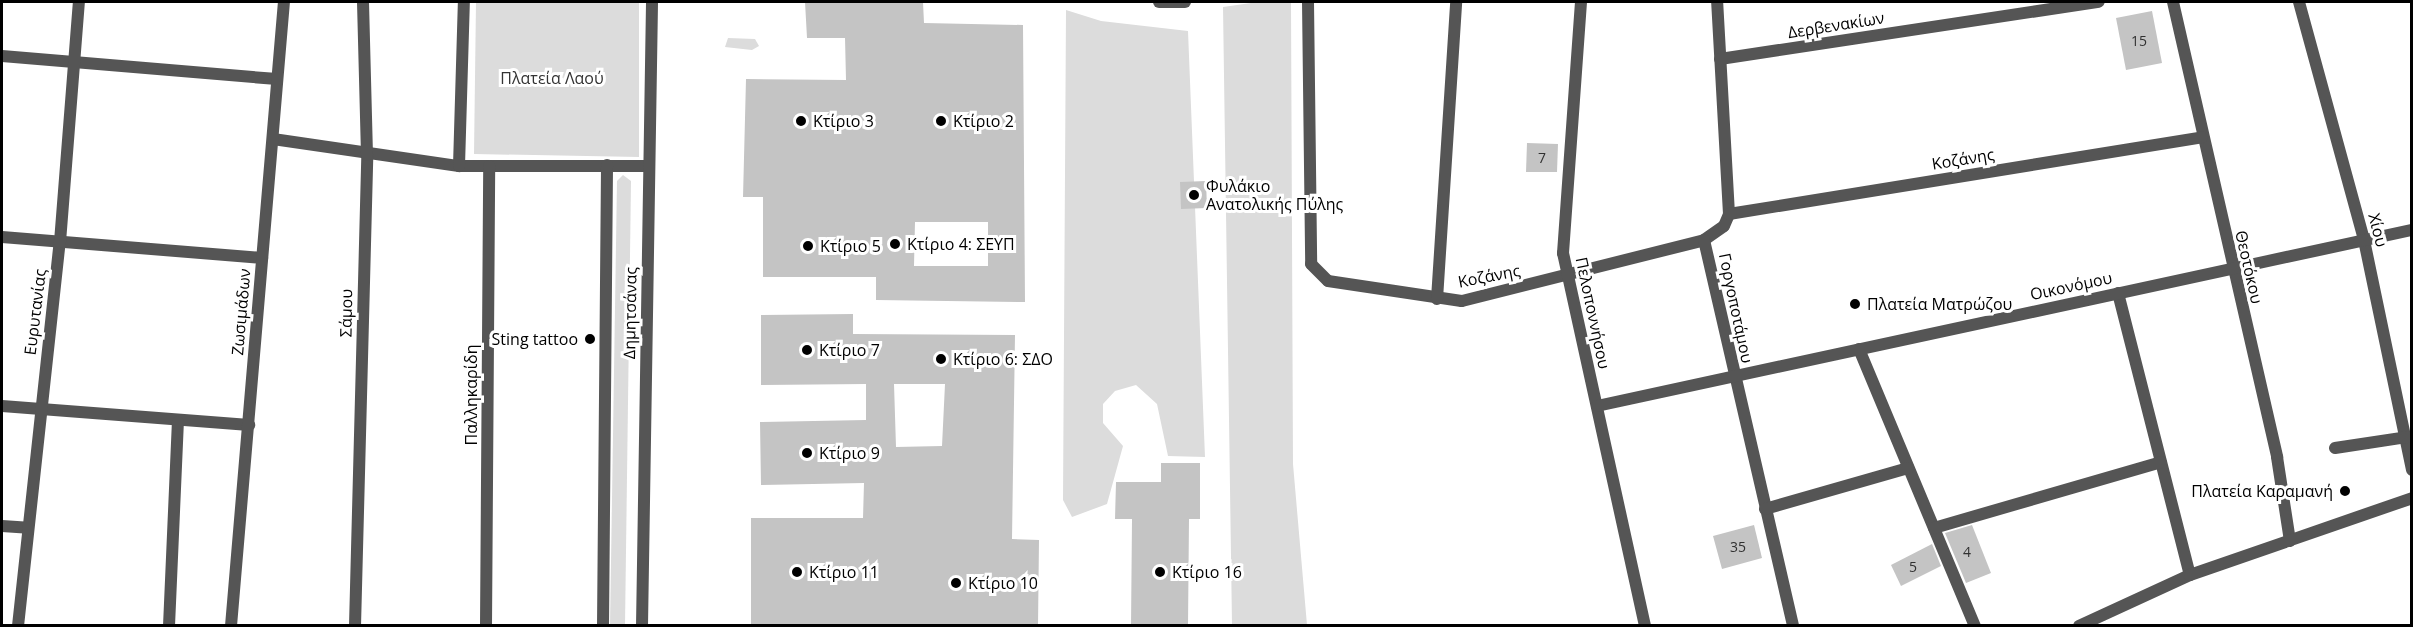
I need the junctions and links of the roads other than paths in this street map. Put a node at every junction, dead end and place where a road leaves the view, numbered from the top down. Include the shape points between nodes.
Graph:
1 (79, 2) edge
2 (284, 2) edge
3 (363, 2) edge
4 (465, 2) edge
5 (652, 2) edge
6 (1159, 2) edge
7 (1185, 2) edge
8 (1308, 2) edge
9 (1456, 2) edge
10 (1581, 2) edge
11 (1717, 2) edge
12 (2099, 2) edge
13 (2173, 2) edge
14 (2299, 2) edge
15 (2, 57) edge
16 (1720, 60) junction
17 (75, 64) junction
18 (277, 80) junction
19 (2202, 137) junction
20 (273, 139) junction
21 (367, 155) junction
22 (607, 165) junction
23 (459, 166) junction
24 (489, 166) junction
25 (649, 166) junction
26 (1729, 214) junction
27 (2412, 230) edge
28 (2, 237) edge
29 (1704, 240) junction
30 (2364, 240) junction
31 (60, 242) junction
32 (262, 258) junction
33 (2233, 268) junction
34 (1568, 275) junction
35 (2118, 293) junction
36 (1437, 299) junction
37 (1858, 349) junction
38 (1734, 376) junction
39 (2, 406) edge
40 (1597, 406) junction
41 (39, 408) junction
42 (178, 422) junction
43 (249, 425) junction
44 (2408, 437) junction
45 (2335, 448) dead end
46 (2162, 462) junction
47 (1908, 468) junction
48 (2412, 471) edge
49 (2412, 498) edge
50 (1765, 509) junction
51 (2, 526) edge
52 (28, 528) junction
53 (1934, 528) junction
54 (2290, 541) junction
55 (2190, 575) junction
56 (18, 626) edge
57 (169, 626) edge
58 (231, 626) edge
59 (355, 626) edge
60 (486, 626) edge
61 (603, 626) edge
62 (642, 626) edge
63 (1645, 626) edge
64 (1793, 626) edge
65 (1975, 626) edge
66 (2079, 626) edge

1 - 17 street, Ευρυτανίας
2 - 18 street, Ζωσιμάδων
3 - 21 street, Σάμου
4 - 23 street
5 - 25 street, Δημητσάνας
6 - 7 street
8 - 36 street, Κοζάνης via 1309,255 1315,272 1328,281
9 - 36 street
10 - 34 street, Πελοποννήσου via 1564,237
11 - 16 street
12 - 16 street, Δερβενακίων
13 - 19 street, Θεοτόκου
14 - 30 street, Χίου
15 - 17 street
16 - 26 street
17 - 18 street
17 - 31 street, Ευρυτανίας
18 - 20 street, Ζωσιμάδων
19 - 26 street, Κοζάνης
19 - 33 street, Θεοτόκου
20 - 21 street
20 - 32 street, Ζωσιμάδων
21 - 23 street
21 - 59 street, Σάμου
22 - 24 street
22 - 25 street
22 - 61 street, Δημητσάνας
23 - 24 street
24 - 60 street, Παλληκαρίδη
25 - 62 street, Δημητσάνας
26 - 29 street, Γοργοποτάμου via 1724,226
27 - 30 street, Οικονόμου
28 - 31 street
29 - 34 street, Κοζάνης
29 - 38 street, Γοργοποτάμου
30 - 33 street, Οικονόμου
30 - 44 street, Χίου
31 - 32 street
31 - 41 street, Ευρυτανίας
32 - 43 street, Ζωσιμάδων
33 - 35 street, Οικονόμου
33 - 54 street, Θεοτόκου via 2277,457
34 - 36 street, Κοζάνης via 1462,301
34 - 40 street, Πελοποννήσου
35 - 37 street, Οικονόμου
35 - 46 street
37 - 38 street, Οικονόμου
37 - 47 street
38 - 40 street, Οικονόμου
38 - 50 street, Γοργοποτάμου
39 - 41 street
40 - 63 street, Πελοποννήσου
41 - 42 street
41 - 52 street, Ευρυτανίας
42 - 43 street
42 - 57 street
43 - 58 street, Ζωσιμάδων
44 - 45 street
44 - 48 street, Χίου
46 - 53 street
46 - 55 street
47 - 50 street
47 - 53 street
49 - 54 street
50 - 64 street, Γοργοποτάμου
51 - 52 street
52 - 56 street, Ευρυτανίας
53 - 65 street
54 - 55 street
55 - 66 street

